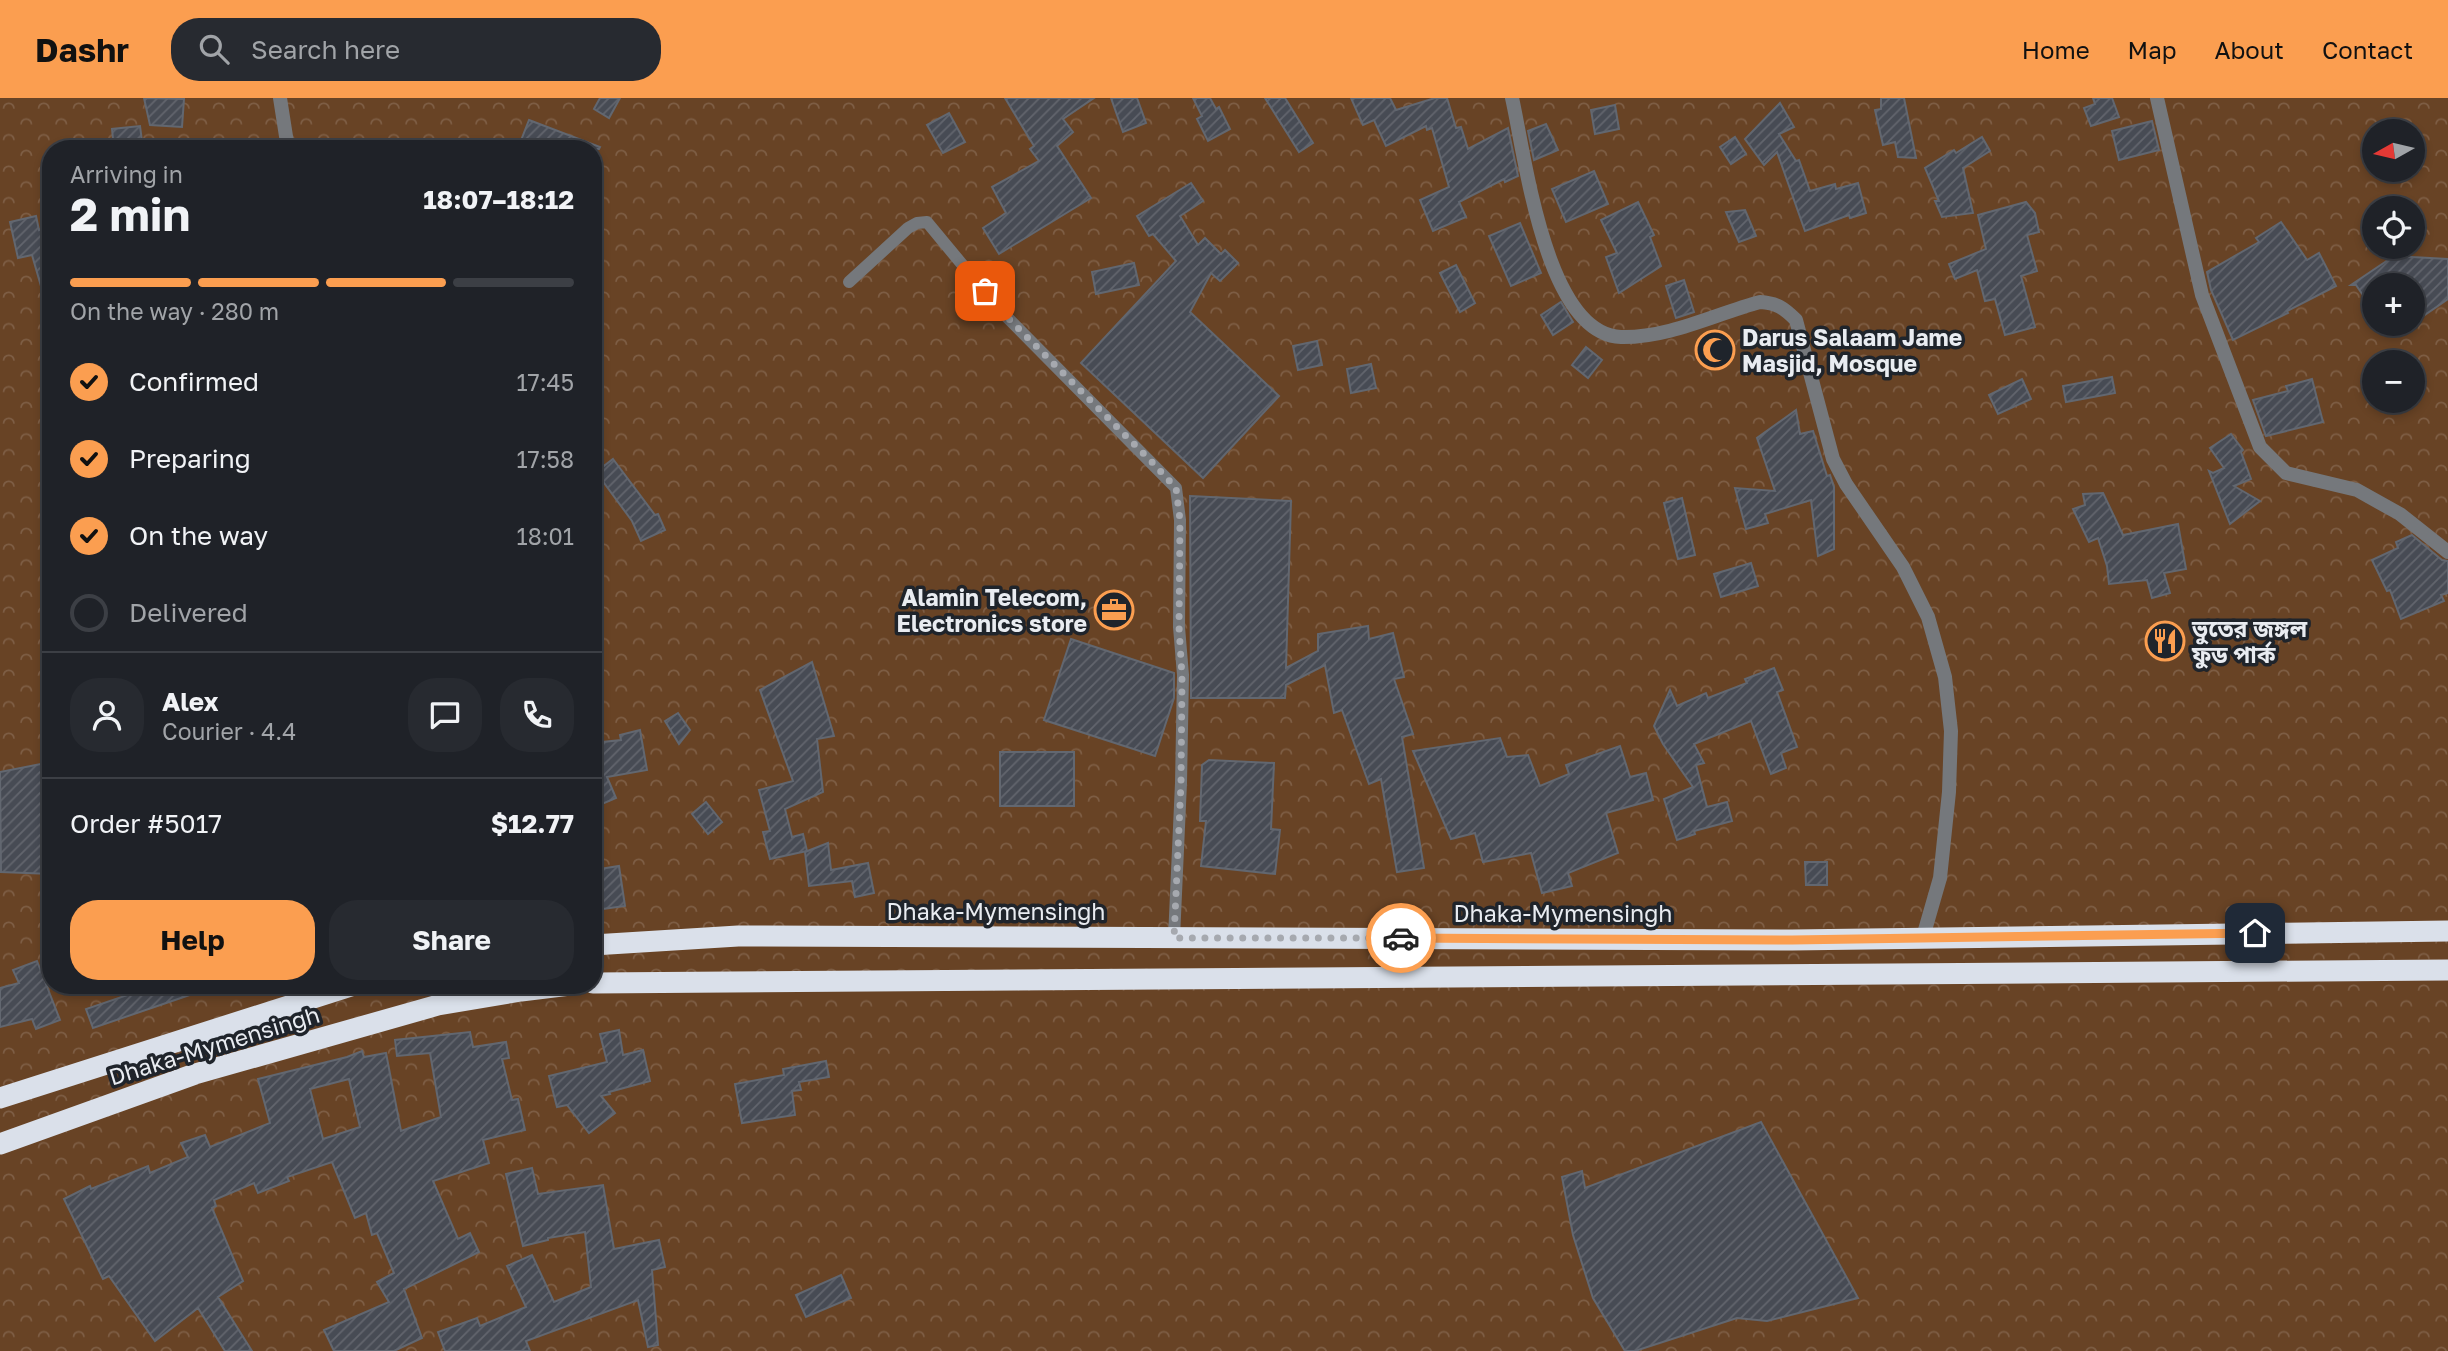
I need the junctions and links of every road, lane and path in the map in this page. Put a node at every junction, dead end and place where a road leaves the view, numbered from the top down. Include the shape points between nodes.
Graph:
1 (280, 98) edge
2 (1512, 98) edge
3 (2157, 98) edge
4 (287, 140) edge
5 (849, 282) dead end
6 (2448, 552) edge
7 (2448, 931) edge
8 (1923, 936) junction
9 (1174, 938) junction
10 (602, 944) edge
11 (2448, 970) edge
12 (602, 983) edge
13 (326, 994) edge
14 (503, 994) edge
15 (0, 1098) edge
16 (0, 1144) edge

1 - 4 street
2 - 8 street via 1544,244 1588,324 1621,337 1667,331 1760,302 1783,307 1796,320 1833,459 1903,567 1928,617 1945,677 1951,731 1949,792 1940,878
3 - 6 street via 2202,295 2260,447 2286,473 2357,490 2400,514
5 - 9 lane via 908,228 927,222 999,309 1176,488 1182,676
7 - 8 highway, Dhaka-Mymensingh
8 - 9 highway, Dhaka-Mymensingh via 1792,940
9 - 10 highway, Dhaka-Mymensingh via 738,936
11 - 12 highway
13 - 15 highway, Dhaka-Mymensingh
14 - 16 highway, Dhaka-Mymensingh via 438,1005 195,1074

